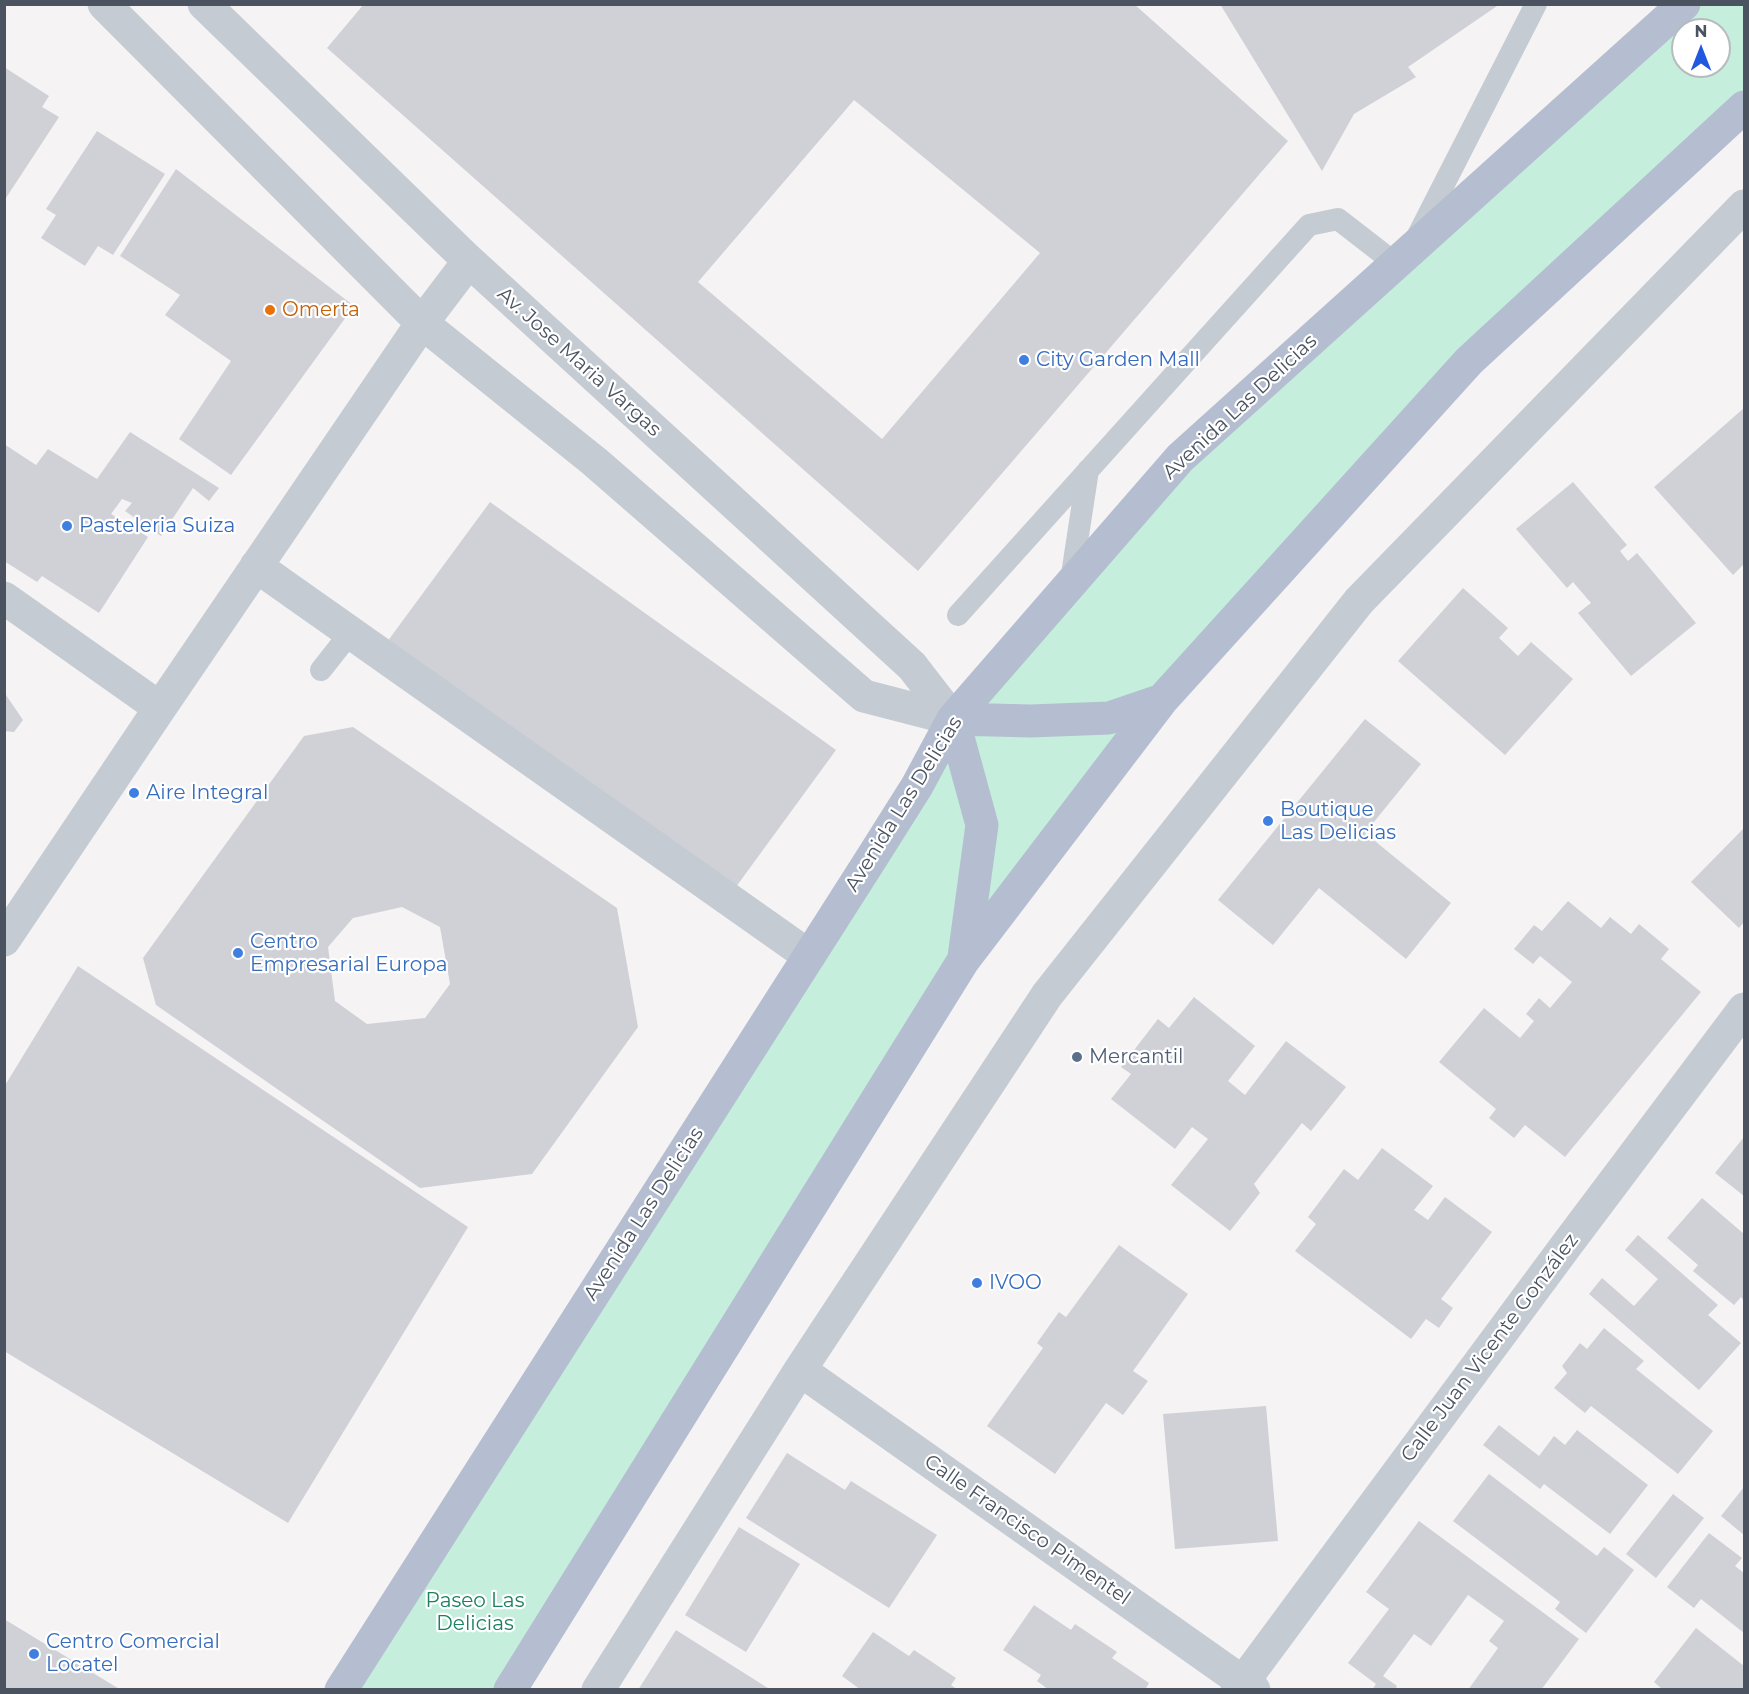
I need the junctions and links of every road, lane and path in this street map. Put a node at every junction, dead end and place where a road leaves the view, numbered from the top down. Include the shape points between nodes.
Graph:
1 (104, 4) edge
2 (204, 4) edge
3 (1536, 4) edge
4 (1684, 4) edge
5 (1744, 107) edge
6 (1744, 206) edge
7 (1403, 259) junction
8 (469, 261) junction
9 (422, 323) junction
10 (1088, 470) junction
11 (256, 566) junction
12 (1071, 585) junction
13 (4, 598) edge
14 (958, 615) dead end
15 (351, 632) junction
16 (321, 670) dead end
17 (1161, 700) junction
18 (160, 708) junction
19 (953, 719) junction
20 (4, 940) edge
21 (809, 956) junction
22 (963, 960) junction
23 (1744, 1009) edge
24 (800, 1370) junction
25 (1244, 1687) edge
26 (341, 1689) edge
27 (510, 1689) edge
28 (598, 1689) edge

1 - 9 street
2 - 8 street, Av. Jose Maria Vargas
3 - 7 lane
4 - 7 main road, Avenida Las Delicias
5 - 17 main road via 1469,361
6 - 24 street via 1359,601 1047,995
7 - 10 lane via 1338,219 1310,225
7 - 12 main road, Avenida Las Delicias via 1180,459
8 - 9 street
8 - 19 street, Av. Jose Maria Vargas via 912,666
9 - 11 street
9 - 19 street via 595,462 864,696
10 - 12 lane
10 - 14 lane
11 - 15 street
11 - 18 street
12 - 19 main road, Avenida Las Delicias
13 - 18 street
15 - 16 lane
15 - 21 street
17 - 19 main road via 1109,718
17 - 22 main road
18 - 20 street
19 - 21 main road, Avenida Las Delicias via 916,786
19 - 22 main road via 982,825
21 - 26 main road, Avenida Las Delicias
22 - 27 main road
23 - 25 street, Calle Juan Vicente González
24 - 25 street, Calle Francisco Pimentel
24 - 28 street

